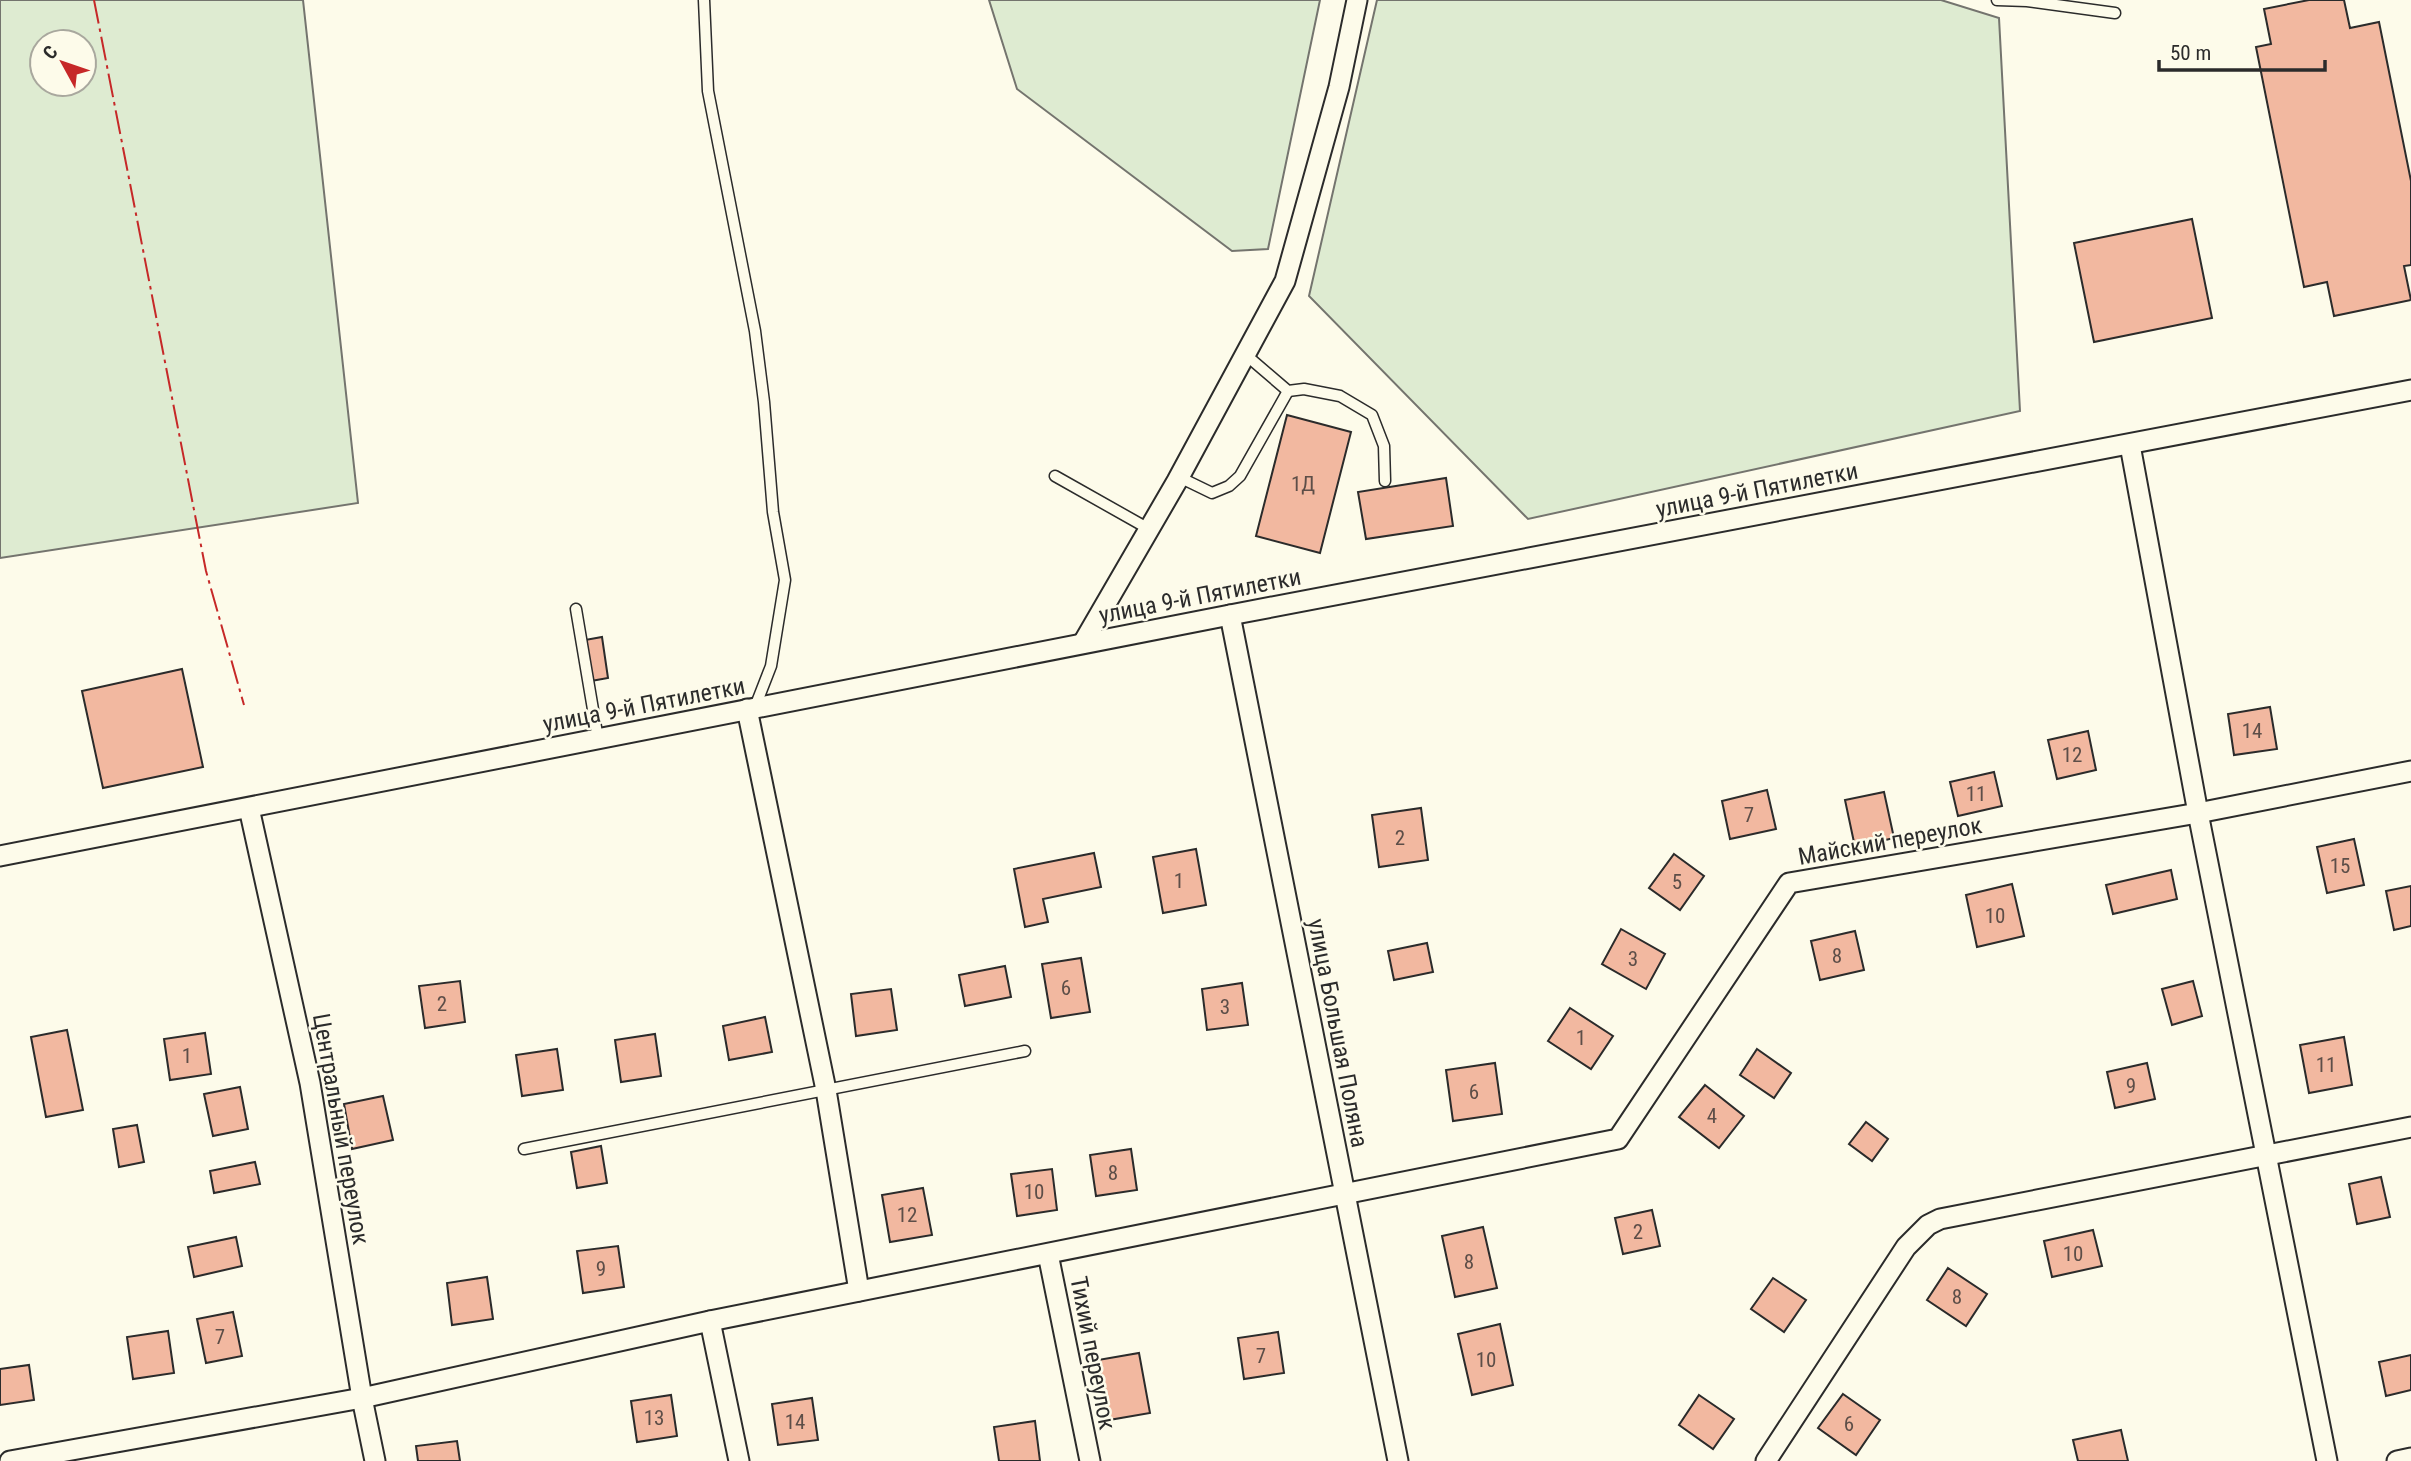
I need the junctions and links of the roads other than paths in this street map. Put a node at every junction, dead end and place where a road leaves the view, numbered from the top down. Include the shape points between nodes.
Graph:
1 (704, 0) edge
2 (1357, 0) edge
3 (1997, 0) edge
4 (2115, 13) dead end
5 (1245, 355) junction
6 (2411, 390) edge
7 (1288, 391) junction
8 (2130, 445) junction
9 (1055, 476) dead end
10 (1179, 477) junction
11 (1385, 481) dead end
12 (1149, 529) junction
13 (576, 609) dead end
14 (1230, 615) junction
15 (1083, 643) junction
16 (751, 709) junction
17 (597, 739) junction
18 (2411, 771) edge
19 (249, 808) junction
20 (2198, 813) junction
21 (0, 856) edge
22 (1025, 1052) dead end
23 (826, 1090) junction
24 (2411, 1127) edge
25 (524, 1149) dead end
26 (2265, 1156) junction
27 (1346, 1195) junction
28 (1048, 1254) junction
29 (859, 1291) junction
30 (710, 1321) junction
31 (362, 1398) junction
32 (2411, 1458) edge
33 (10, 1461) edge
34 (375, 1461) edge
35 (739, 1461) edge
36 (1090, 1461) edge
37 (1398, 1461) edge
38 (1766, 1461) edge
39 (2326, 1461) edge
40 (2396, 1461) edge

1 - 16 lane via 708,91 755,331 773,512 785,580 771,666
2 - 5 street via 1339,87 1285,281
3 - 4 lane
5 - 7 lane
5 - 10 street
6 - 8 street, улица 9-й Пятилетки
7 - 10 lane via 1240,476 1229,486 1212,493
7 - 11 lane via 1304,389 1340,396 1371,415 1384,446
8 - 14 street, улица 9-й Пятилетки
8 - 20 street
9 - 12 lane
10 - 12 street
12 - 15 street
13 - 17 lane
14 - 15 street, улица 9-й Пятилетки
14 - 27 street, улица Большая Поляна
15 - 16 street, улица 9-й Пятилетки
16 - 17 street, улица 9-й Пятилетки
16 - 23 street
17 - 19 street, улица 9-й Пятилетки
18 - 20 street, Майский переулок
19 - 21 street, улица 9-й Пятилетки
19 - 31 street, Центральный переулок via 310,1083
20 - 26 street
20 - 27 street, Майский переулок via 1789,883 1618,1139
22 - 23 lane
23 - 25 lane
23 - 29 street
24 - 26 street
26 - 38 street via 1928,1225 1906,1247
26 - 39 street
27 - 28 street, Майский переулок
27 - 37 street, улица Большая Поляна
28 - 29 street, Майский переулок
28 - 36 street, Тихий переулок
29 - 30 street, Майский переулок
30 - 31 street, Майский переулок
30 - 35 street
31 - 33 street, Майский переулок
31 - 34 street, Центральный переулок
32 - 40 street

